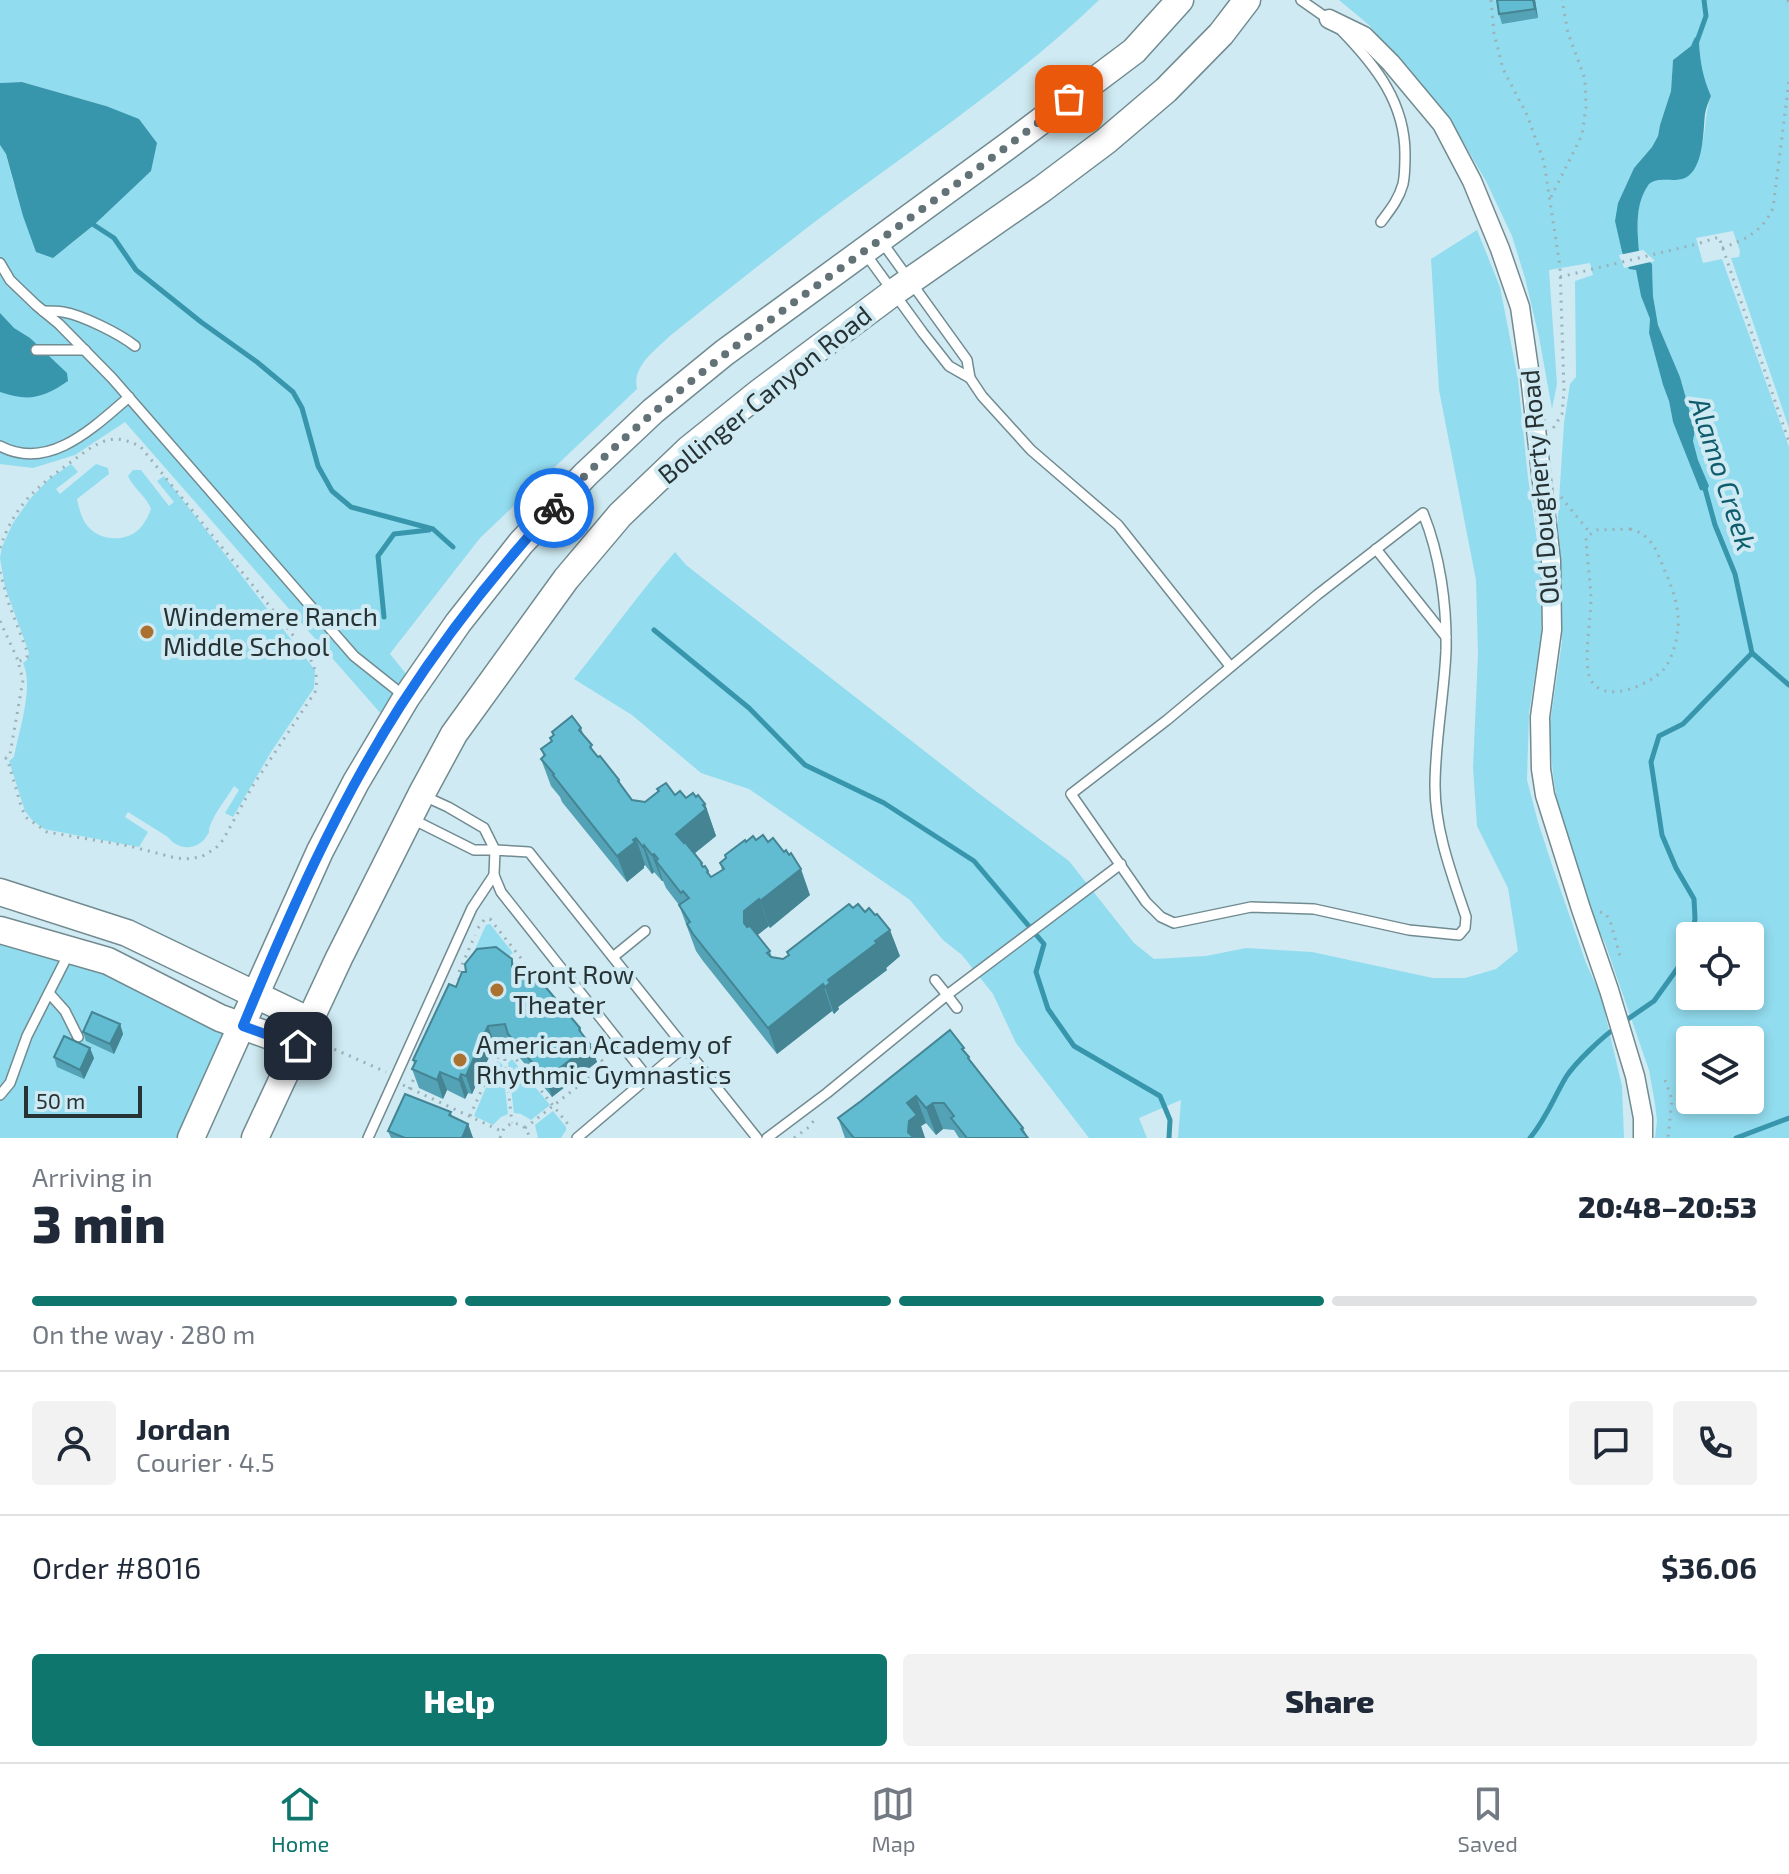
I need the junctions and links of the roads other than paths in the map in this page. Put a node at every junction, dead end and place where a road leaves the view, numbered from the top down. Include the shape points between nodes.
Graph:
1 (1180, 0) edge
2 (1247, 0) edge
3 (1301, 0) edge
4 (1329, 19) junction
5 (1381, 222) dead end
6 (872, 245) junction
7 (0, 263) edge
8 (903, 286) junction
9 (43, 311) junction
10 (135, 346) dead end
11 (36, 350) dead end
12 (85, 350) junction
13 (970, 378) junction
14 (129, 397) junction
15 (0, 446) edge
16 (1376, 549) junction
17 (1446, 637) junction
18 (1230, 666) junction
19 (406, 698) junction
20 (416, 807) junction
21 (495, 850) junction
22 (1121, 864) junction
23 (494, 875) junction
24 (0, 892) edge
25 (0, 930) edge
26 (645, 931) dead end
27 (71, 949) junction
28 (613, 957) junction
29 (935, 980) dead end
30 (49, 993) junction
31 (256, 994) junction
32 (947, 995) junction
33 (957, 1008) dead end
34 (310, 1021) junction
35 (243, 1026) junction
36 (78, 1037) dead end
37 (298, 1046) junction
38 (684, 1047) junction
39 (648, 1078) junction
40 (0, 1095) edge
41 (191, 1138) edge
42 (255, 1138) edge
43 (368, 1138) edge
44 (578, 1138) edge
45 (757, 1138) edge
46 (767, 1138) edge
47 (1643, 1138) edge

1 - 6 main road, Bollinger Canyon Road via 1134,51
2 - 8 main road, Bollinger Canyon Road via 1166,90 1106,141
3 - 4 lane, Old Dougherty Road
4 - 5 lane via 1367,57 1393,98 1405,134 1403,183
4 - 47 street, Old Dougherty Road via 1364,36 1442,124 1472,181 1520,307 1551,561 1552,630 1540,717 1541,769 1635,1076
6 - 8 lane
6 - 8 lane
6 - 19 main road, Bollinger Canyon Road via 724,353 586,474 521,543
7 - 9 lane
8 - 13 lane via 967,360
8 - 13 lane via 949,366
8 - 20 main road, Bollinger Canyon Road via 689,449 620,515 566,579 454,734
9 - 10 lane via 76,315
9 - 12 lane
11 - 12 lane
12 - 14 lane
13 - 18 lane via 1031,450 1118,525
14 - 15 lane via 80,437 56,448 33,455
14 - 19 lane via 354,656
16 - 17 lane
16 - 17 lane via 1423,513 1439,572
16 - 18 lane
17 - 22 lane via 1435,788 1440,832 1466,917 1459,935 1314,909 1251,907 1174,923 1146,902
18 - 22 lane via 1071,794
19 - 31 main road, Bollinger Canyon Road via 320,851
20 - 21 lane via 474,850
20 - 21 lane via 448,807 484,828
20 - 34 main road, Bollinger Canyon Road
21 - 23 lane
21 - 28 lane via 529,852
22 - 32 lane
23 - 39 lane via 501,892
23 - 43 lane via 472,908
24 - 31 main road via 127,933
25 - 27 main road
26 - 28 lane
27 - 30 lane
27 - 35 main road via 108,961
28 - 38 lane
29 - 32 lane
30 - 36 lane
30 - 40 lane
31 - 34 main road
31 - 35 main road, Bollinger Canyon Road
32 - 33 lane
32 - 46 lane
34 - 37 main road, Bollinger Canyon Road
35 - 37 main road
35 - 41 main road, Bollinger Canyon Road
37 - 42 main road, Bollinger Canyon Road
38 - 39 lane
38 - 45 lane
39 - 44 lane

